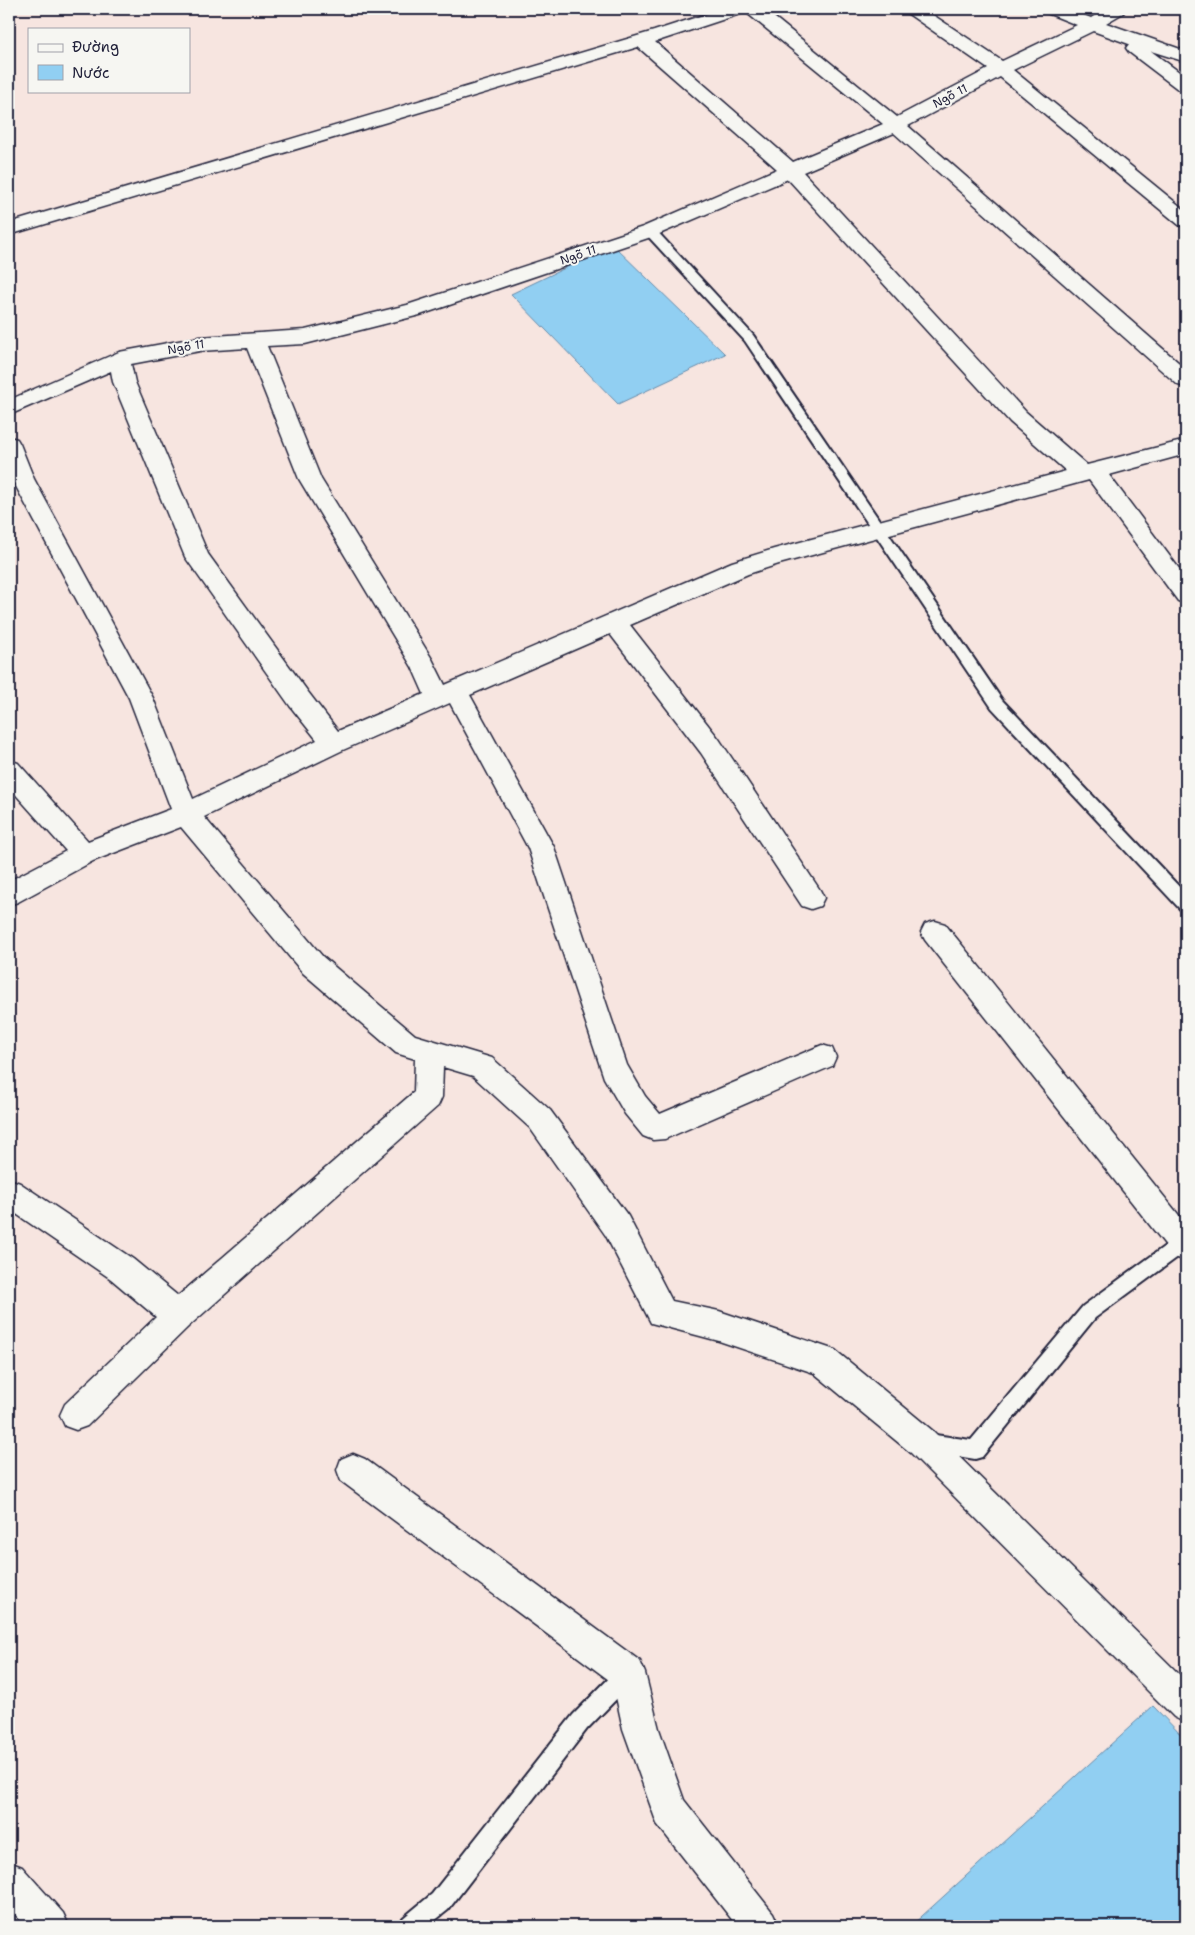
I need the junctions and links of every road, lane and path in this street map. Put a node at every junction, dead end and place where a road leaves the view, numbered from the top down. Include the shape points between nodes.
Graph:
1 (739, 9) edge
2 (753, 9) edge
3 (913, 9) edge
4 (1053, 9) edge
5 (1117, 9) edge
6 (1093, 24) junction
7 (1117, 34) junction
8 (641, 40) junction
9 (1186, 57) edge
10 (1001, 69) junction
11 (1186, 86) edge
12 (896, 125) junction
13 (791, 171) junction
14 (1186, 221) edge
15 (9, 229) edge
16 (650, 231) junction
17 (254, 339) junction
18 (119, 359) junction
19 (1186, 380) edge
20 (9, 408) edge
21 (9, 444) edge
22 (1186, 447) edge
23 (1088, 473) junction
24 (878, 528) junction
25 (1186, 595) edge
26 (615, 623) junction
27 (447, 696) junction
28 (334, 743) junction
29 (9, 770) edge
30 (186, 814) junction
31 (84, 854) junction
32 (9, 894) edge
33 (811, 898) dead end
34 (1186, 904) edge
35 (934, 932) dead end
36 (429, 1051) junction
37 (822, 1057) dead end
38 (9, 1192) edge
39 (1185, 1244) edge
40 (178, 1316) junction
41 (76, 1415) dead end
42 (922, 1442) junction
43 (353, 1470) dead end
44 (628, 1674) junction
45 (1186, 1705) edge
46 (9, 1880) edge
47 (50, 1926) edge
48 (411, 1926) edge
49 (760, 1926) edge

1 - 8 street
2 - 12 street
3 - 10 street
4 - 6 street
5 - 6 street, Ngõ 11
6 - 7 street
6 - 10 street, Ngõ 11
7 - 9 street
7 - 11 street
8 - 13 street
8 - 15 street
10 - 12 street, Ngõ 11
10 - 14 street
12 - 13 street, Ngõ 11
12 - 19 street
13 - 16 street, Ngõ 11
13 - 23 street via 1018,417
16 - 17 street, Ngõ 11 via 414,310 305,337
16 - 24 lane via 749,338
17 - 18 street, Ngõ 11 via 200,344
17 - 27 street via 310,479 423,665
18 - 20 street, Ngõ 11
18 - 28 street via 124,382 196,558
21 - 30 street via 23,479 141,698
22 - 23 street
23 - 24 street
23 - 25 street
24 - 26 street via 740,568
24 - 34 lane via 998,704
26 - 27 street
26 - 33 street via 710,746
27 - 28 street
27 - 37 street via 541,847 614,1070 653,1127 665,1126
28 - 30 street
29 - 31 street
30 - 31 street
30 - 36 street via 313,966 406,1044
31 - 32 street
35 - 39 street
36 - 40 street via 428,1097
36 - 42 street via 482,1067 540,1119 617,1226 662,1313 719,1326 824,1361
38 - 40 street via 122,1270
39 - 42 lane via 1089,1312 975,1450
40 - 41 street
42 - 45 street
43 - 44 street
44 - 48 lane via 580,1722 440,1902
44 - 49 street via 641,1729 670,1811
46 - 47 street

